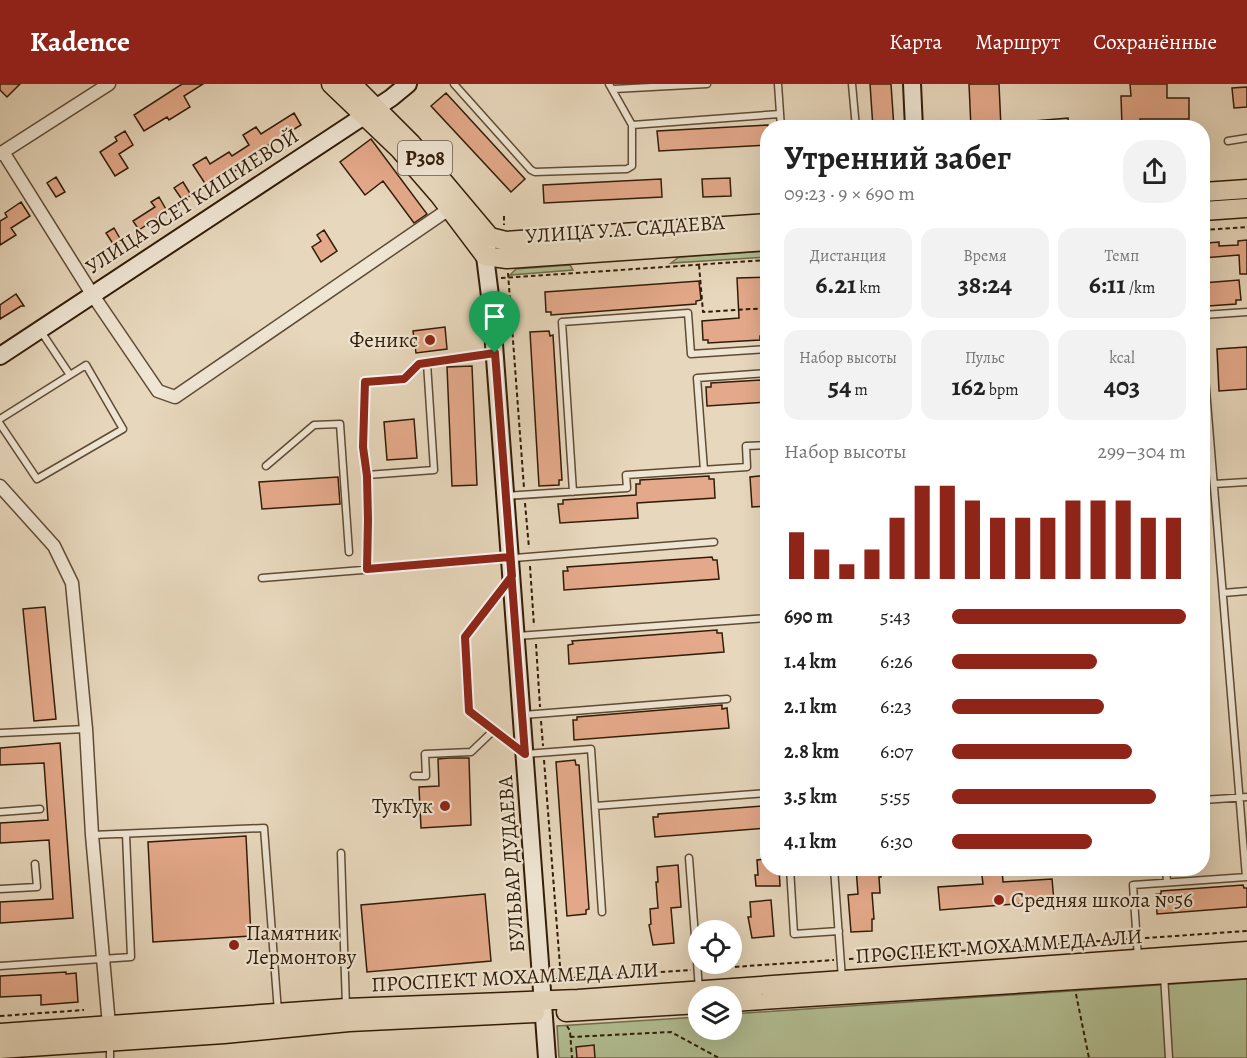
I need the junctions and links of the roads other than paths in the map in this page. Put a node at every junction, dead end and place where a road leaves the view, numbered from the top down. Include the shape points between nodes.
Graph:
1 (109, 84) edge
2 (331, 84) edge
3 (352, 84) edge
4 (408, 84) edge
5 (454, 84) edge
6 (707, 84) edge
7 (778, 84) edge
8 (852, 84) edge
9 (912, 84) edge
10 (611, 86) edge
11 (370, 111) junction
12 (780, 114) junction
13 (780, 120) edge
14 (855, 120) edge
15 (914, 120) edge
16 (632, 125) junction
17 (1247, 138) edge
18 (1228, 141) dead end
19 (1, 153) edge
20 (1247, 189) edge
21 (1210, 192) edge
22 (449, 208) junction
23 (1247, 208) edge
24 (1210, 211) edge
25 (760, 224) edge
26 (490, 237) junction
27 (760, 242) edge
28 (485, 256) junction
29 (92, 294) junction
30 (1247, 312) edge
31 (1210, 315) edge
32 (40, 329) junction
33 (760, 350) edge
34 (495, 353) junction
35 (0, 356) edge
36 (427, 363) junction
37 (760, 374) edge
38 (70, 375) junction
39 (0, 419) edge
40 (0, 424) edge
41 (1210, 436) edge
42 (760, 445) edge
43 (266, 466) dead end
44 (704, 470) junction
45 (367, 476) junction
46 (1247, 482) edge
47 (1214, 484) junction
48 (0, 486) edge
49 (573, 492) junction
50 (506, 496) junction
51 (714, 542) dead end
52 (349, 552) dead end
53 (510, 557) junction
54 (367, 569) junction
55 (512, 576) junction
56 (262, 578) dead end
57 (1247, 591) edge
58 (1223, 593) junction
59 (760, 619) edge
60 (516, 636) junction
61 (727, 699) dead end
62 (522, 715) junction
63 (86, 729) junction
64 (494, 730) junction
65 (0, 734) edge
66 (525, 754) junction
67 (414, 776) dead end
68 (760, 794) edge
69 (1243, 797) edge
70 (1210, 799) edge
71 (595, 806) junction
72 (40, 809) dead end
73 (0, 812) edge
74 (126, 834) junction
75 (92, 835) junction
76 (341, 852) dead end
77 (689, 858) dead end
78 (34, 864) dead end
79 (790, 876) edge
80 (835, 876) edge
81 (1167, 876) edge
82 (1246, 877) edge
83 (1167, 882) junction
84 (0, 889) edge
85 (602, 912) dead end
86 (838, 931) junction
87 (1247, 951) edge
88 (1138, 958) junction
89 (102, 959) junction
90 (0, 966) edge
91 (1247, 969) edge
92 (1164, 975) junction
93 (842, 980) junction
94 (698, 986) edge
95 (742, 992) edge
96 (688, 998) edge
97 (742, 1001) edge
98 (544, 1006) junction
99 (346, 1008) junction
100 (278, 1013) junction
101 (0, 1033) edge
102 (109, 1042) edge
103 (0, 1049) edge
104 (547, 1058) edge
105 (1169, 1058) edge

1 - 19 street
2 - 11 main road, P308
3 - 11 main road, P308
4 - 11 main road, УЛИЦА ЭСЕТ КИШИЕВОЙ
5 - 16 lane via 534,171 630,168
6 - 10 lane
7 - 12 lane
8 - 14 lane
9 - 15 main road
10 - 16 lane
11 - 22 main road, P308
11 - 26 main road, P308 via 425,158
11 - 29 main road, УЛИЦА ЭСЕТ КИШИЕВОЙ
12 - 13 lane
12 - 16 lane
17 - 18 lane
19 - 29 street
20 - 21 main road
22 - 28 main road, P308
22 - 29 street via 175,397 158,391
23 - 24 main road
25 - 26 main road, УЛИЦА У.А. САДАЕВА via 506,241
26 - 28 main road, БУЛЬВАР ДУДАЕВА
27 - 28 main road, УЛИЦА У.А. САДАЕВА via 507,259
28 - 34 main road, БУЛЬВАР ДУДАЕВА
29 - 32 main road, УЛИЦА ЭСЕТ КИШИЕВОЙ
30 - 31 lane
32 - 35 main road, УЛИЦА ЭСЕТ КИШИЕВОЙ
32 - 38 lane
33 - 49 lane via 691,354 688,314 562,322
34 - 36 lane
34 - 50 main road, БУЛЬВАР ДУДАЕВА
36 - 45 lane via 419,364 404,379 365,382 363,447
36 - 45 lane via 434,470
37 - 44 lane via 697,378
38 - 39 lane
38 - 40 lane via 86,365 123,429 37,479
41 - 47 lane
42 - 44 lane via 746,446 747,467
43 - 52 lane via 314,425 340,424
44 - 49 lane via 626,475 627,488
45 - 54 lane
46 - 47 lane
47 - 58 lane
48 - 63 street via 54,546 72,583
49 - 50 lane
50 - 53 main road, БУЛЬВАР ДУДАЕВА
51 - 53 lane
53 - 54 lane
53 - 55 main road, БУЛЬВАР ДУДАЕВА
54 - 56 lane
55 - 60 main road, БУЛЬВАР ДУДАЕВА
55 - 64 lane via 465,637 469,711
57 - 58 lane
58 - 69 lane
59 - 60 lane
60 - 62 main road, БУЛЬВАР ДУДАЕВА
61 - 62 lane
62 - 66 main road, БУЛЬВАР ДУДАЕВА
63 - 65 lane
63 - 75 street
64 - 66 lane
64 - 67 lane via 471,752 425,754 426,776
66 - 71 lane via 591,749
66 - 98 main road, БУЛЬВАР ДУДАЕВА
68 - 71 lane
69 - 70 lane
69 - 82 lane
71 - 85 lane
72 - 73 lane
74 - 75 lane
74 - 89 lane via 131,957
74 - 100 lane via 264,828
75 - 89 street
76 - 99 lane
77 - 94 lane
78 - 84 lane via 37,887
79 - 86 lane via 794,934
80 - 86 lane
81 - 83 lane
82 - 83 lane
83 - 88 lane via 1133,885
86 - 93 lane
87 - 88 main road, ПРОСПЕКТ МОХАММЕДА АЛИ
88 - 93 main road, ПРОСПЕКТ МОХАММЕДА АЛИ
89 - 90 lane
89 - 102 street
91 - 92 main road, ПРОСПЕКТ МОХАММЕДА АЛИ
92 - 97 main road, ПРОСПЕКТ МОХАММЕДА АЛИ
92 - 105 lane
93 - 95 main road, ПРОСПЕКТ МОХАММЕДА АЛИ
96 - 98 main road, ПРОСПЕКТ МОХАММЕДА АЛИ
98 - 99 main road, ПРОСПЕКТ МОХАММЕДА АЛИ
98 - 102 main road, ПРОСПЕКТ МОХАММЕДА АЛИ
98 - 104 main road, БУЛЬВАР ДУДАЕВА
99 - 100 main road, ПРОСПЕКТ МОХАММЕДА АЛИ
100 - 102 main road, ПРОСПЕКТ МОХАММЕДА АЛИ
101 - 102 main road, ПРОСПЕКТ МОХАММЕДА АЛИ
102 - 103 main road, ПРОСПЕКТ МОХАММЕДА АЛИ

